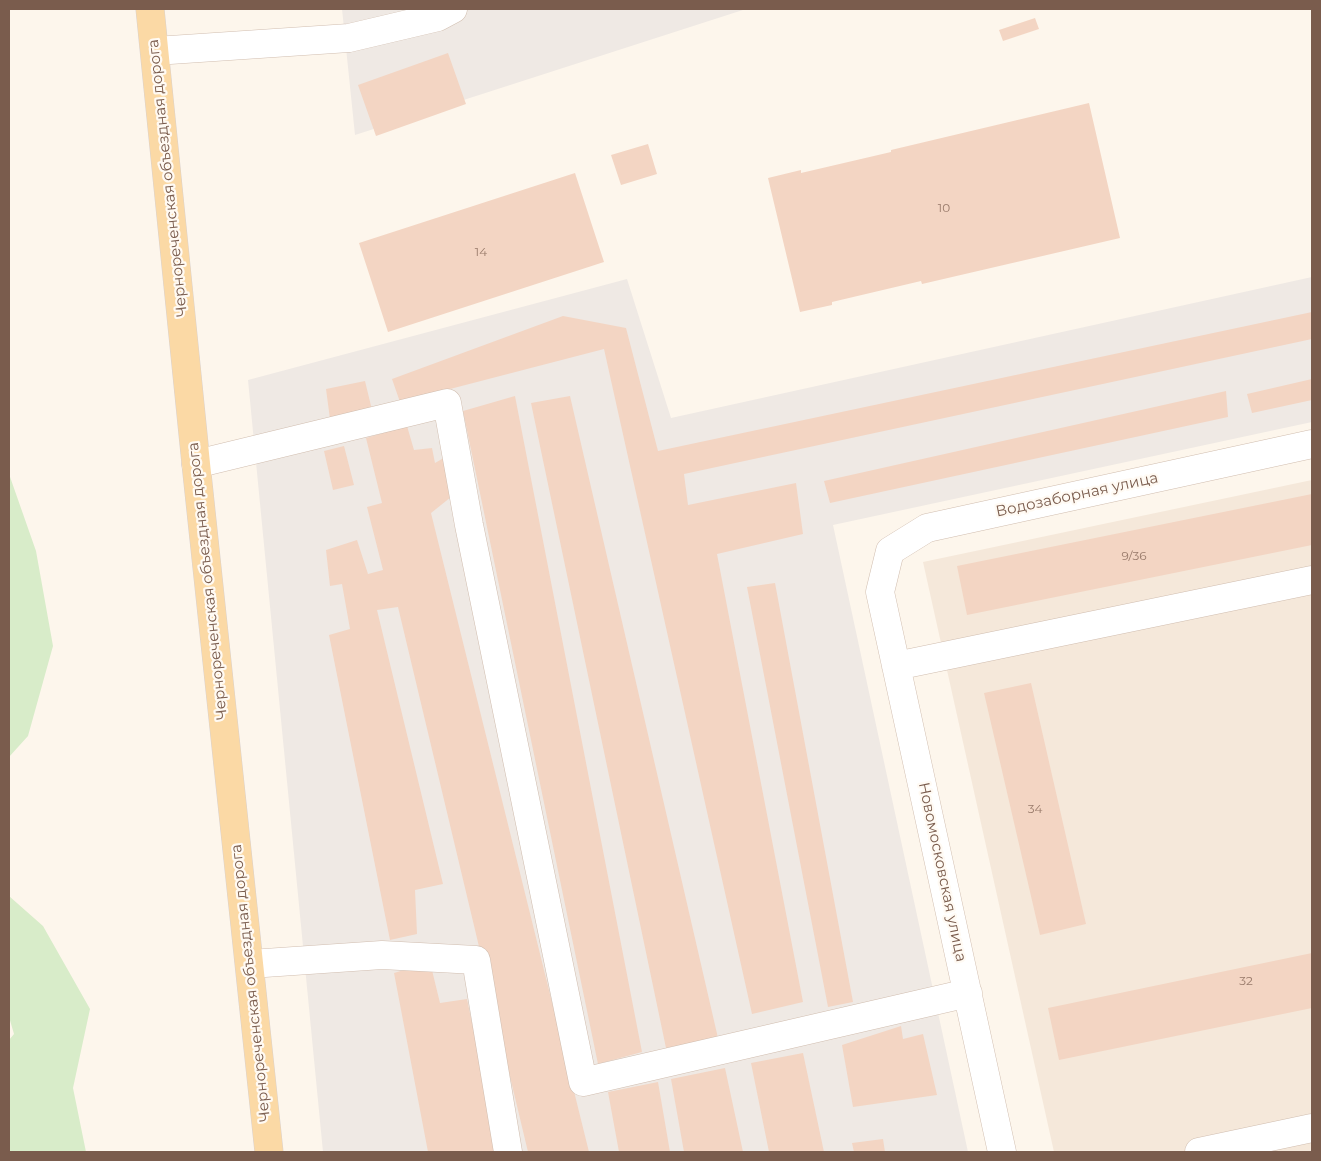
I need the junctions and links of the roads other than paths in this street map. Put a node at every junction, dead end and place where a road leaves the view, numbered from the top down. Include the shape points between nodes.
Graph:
1 (150, 9) edge
2 (453, 9) edge
3 (155, 51) junction
4 (1312, 444) edge
5 (196, 464) junction
6 (1312, 580) edge
7 (880, 592) joint
8 (896, 666) junction
9 (250, 964) junction
10 (968, 993) junction
11 (1312, 1128) edge
12 (269, 1152) edge
13 (508, 1152) edge
14 (1002, 1152) edge
15 (1199, 1152) edge

1 - 3 main road, Чернореченская объездная дорога
2 - 3 street via 438,17 349,38
3 - 5 main road, Чернореченская объездная дорога
4 - 7 street, Водозаборная улица via 926,528 890,551
5 - 9 main road, Чернореченская объездная дорога
5 - 10 street via 447,403 583,1082
6 - 8 street
7 - 8 street, Новомосковская улица
8 - 10 street, Новомосковская улица
9 - 12 main road, Чернореченская объездная дорога
9 - 13 street via 382,955 476,960
10 - 14 street, Новомосковская улица
11 - 15 street

